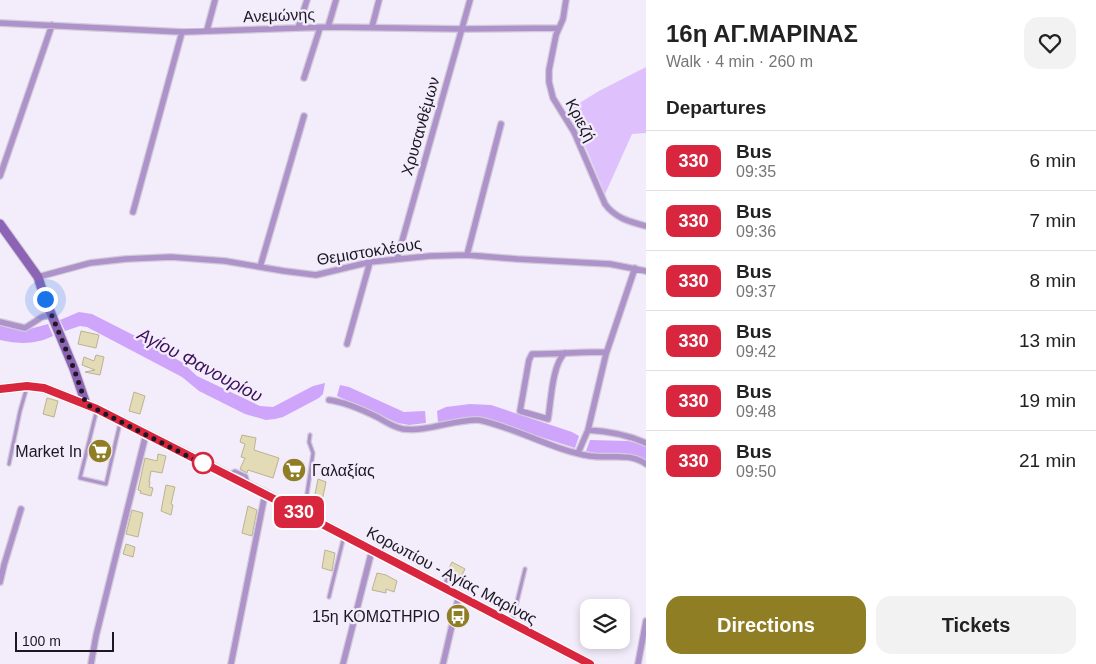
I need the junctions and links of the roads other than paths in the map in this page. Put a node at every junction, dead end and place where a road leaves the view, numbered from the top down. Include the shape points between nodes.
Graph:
1 (215, 0) edge
2 (307, 0) edge
3 (336, 0) edge
4 (379, 0) edge
5 (470, 0) edge
6 (566, 0) edge
7 (0, 23) edge
8 (52, 25) junction
9 (328, 27) junction
10 (372, 27) junction
11 (298, 28) junction
12 (320, 28) junction
13 (558, 28) junction
14 (462, 29) junction
15 (207, 30) junction
16 (182, 32) junction
17 (304, 78) dead end
18 (304, 116) dead end
19 (501, 124) dead end
20 (0, 176) edge
21 (133, 212) dead end
22 (0, 224) edge
23 (646, 226) edge
24 (467, 255) junction
25 (397, 259) junction
26 (370, 262) junction
27 (260, 267) junction
28 (635, 268) junction
29 (646, 271) edge
30 (38, 277) junction
31 (51, 314) junction
32 (0, 322) edge
33 (347, 344) dead end
34 (606, 352) junction
35 (566, 353) junction
36 (27, 386) junction
37 (0, 389) edge
38 (329, 400) dead end
39 (86, 404) junction
40 (97, 409) junction
41 (120, 421) junction
42 (588, 430) junction
43 (146, 434) junction
44 (310, 435) dead end
45 (646, 443) edge
46 (579, 451) junction
47 (9, 464) dead end
48 (646, 464) edge
49 (266, 494) junction
50 (21, 509) dead end
51 (304, 514) junction
52 (344, 535) junction
53 (372, 550) junction
54 (525, 569) dead end
55 (450, 574) dead end
56 (0, 582) edge
57 (443, 587) junction
58 (459, 596) junction
59 (329, 597) dead end
60 (646, 621) edge
61 (512, 623) junction
62 (91, 664) edge
63 (231, 664) edge
64 (343, 664) edge
65 (443, 664) edge
66 (590, 664) edge
67 (638, 664) edge

1 - 15 street
2 - 11 street
3 - 9 street
4 - 10 street
5 - 14 street, Χρυσανθέμων
6 - 13 street, Κριεζή
7 - 8 street, Ανεμώνης
8 - 16 street, Ανεμώνης
8 - 20 street
9 - 10 street, Ανεμώνης
9 - 12 street, Ανεμώνης
10 - 14 street, Ανεμώνης
11 - 12 street, Ανεμώνης
11 - 15 street, Ανεμώνης
12 - 17 street
13 - 14 street, Ανεμώνης
13 - 23 street, Κριεζή via 549,70 553,98 574,132 605,204 611,212 629,222
14 - 25 street, Χρυσανθέμων
15 - 16 street, Ανεμώνης
16 - 21 street
18 - 27 street
19 - 24 street
22 - 30 main road
24 - 25 street, Θεμιστοκλέους
24 - 28 street, Θεμιστοκλέους
25 - 26 street, Θεμιστοκλέους
26 - 27 street, Θεμιστοκλέους via 316,275
26 - 33 street
27 - 30 street, Θεμιστοκλέους via 194,258 126,259 90,263
28 - 29 street, Θεμιστοκλέους
28 - 34 street
30 - 31 main road
31 - 32 street via 25,328
31 - 39 main road
34 - 35 street
34 - 42 street
35 - 35 street via 530,356 520,411 548,420 556,370
36 - 37 main road, Κορωπίου - Αγίας Μαρίνας
36 - 39 main road, Κορωπίου - Αγίας Μαρίνας via 51,390
36 - 47 lane
38 - 46 street via 341,401 392,426 443,426 479,420
39 - 40 main road, Κορωπίου - Αγίας Μαρίνας
40 - 41 main road, Κορωπίου - Αγίας Μαρίνας
40 - 41 lane via 80,478 106,484
41 - 43 main road, Κορωπίου - Αγίας Μαρίνας
42 - 45 street
42 - 46 street
43 - 49 main road, Κορωπίου - Αγίας Μαρίνας
43 - 62 street
44 - 51 lane via 308,442 313,453
46 - 48 street via 602,457 629,456
49 - 51 main road, Κορωπίου - Αγίας Μαρίνας
49 - 63 street
50 - 56 street
51 - 52 main road, Κορωπίου - Αγίας Μαρίνας
52 - 53 main road, Κορωπίου - Αγίας Μαρίνας
52 - 59 lane
53 - 57 main road, Κορωπίου - Αγίας Μαρίνας
53 - 64 street
54 - 61 lane
55 - 57 lane
57 - 58 main road, Κορωπίου - Αγίας Μαρίνας
58 - 61 main road, Κορωπίου - Αγίας Μαρίνας
58 - 65 street
60 - 67 street
61 - 66 main road, Κορωπίου - Αγίας Μαρίνας

